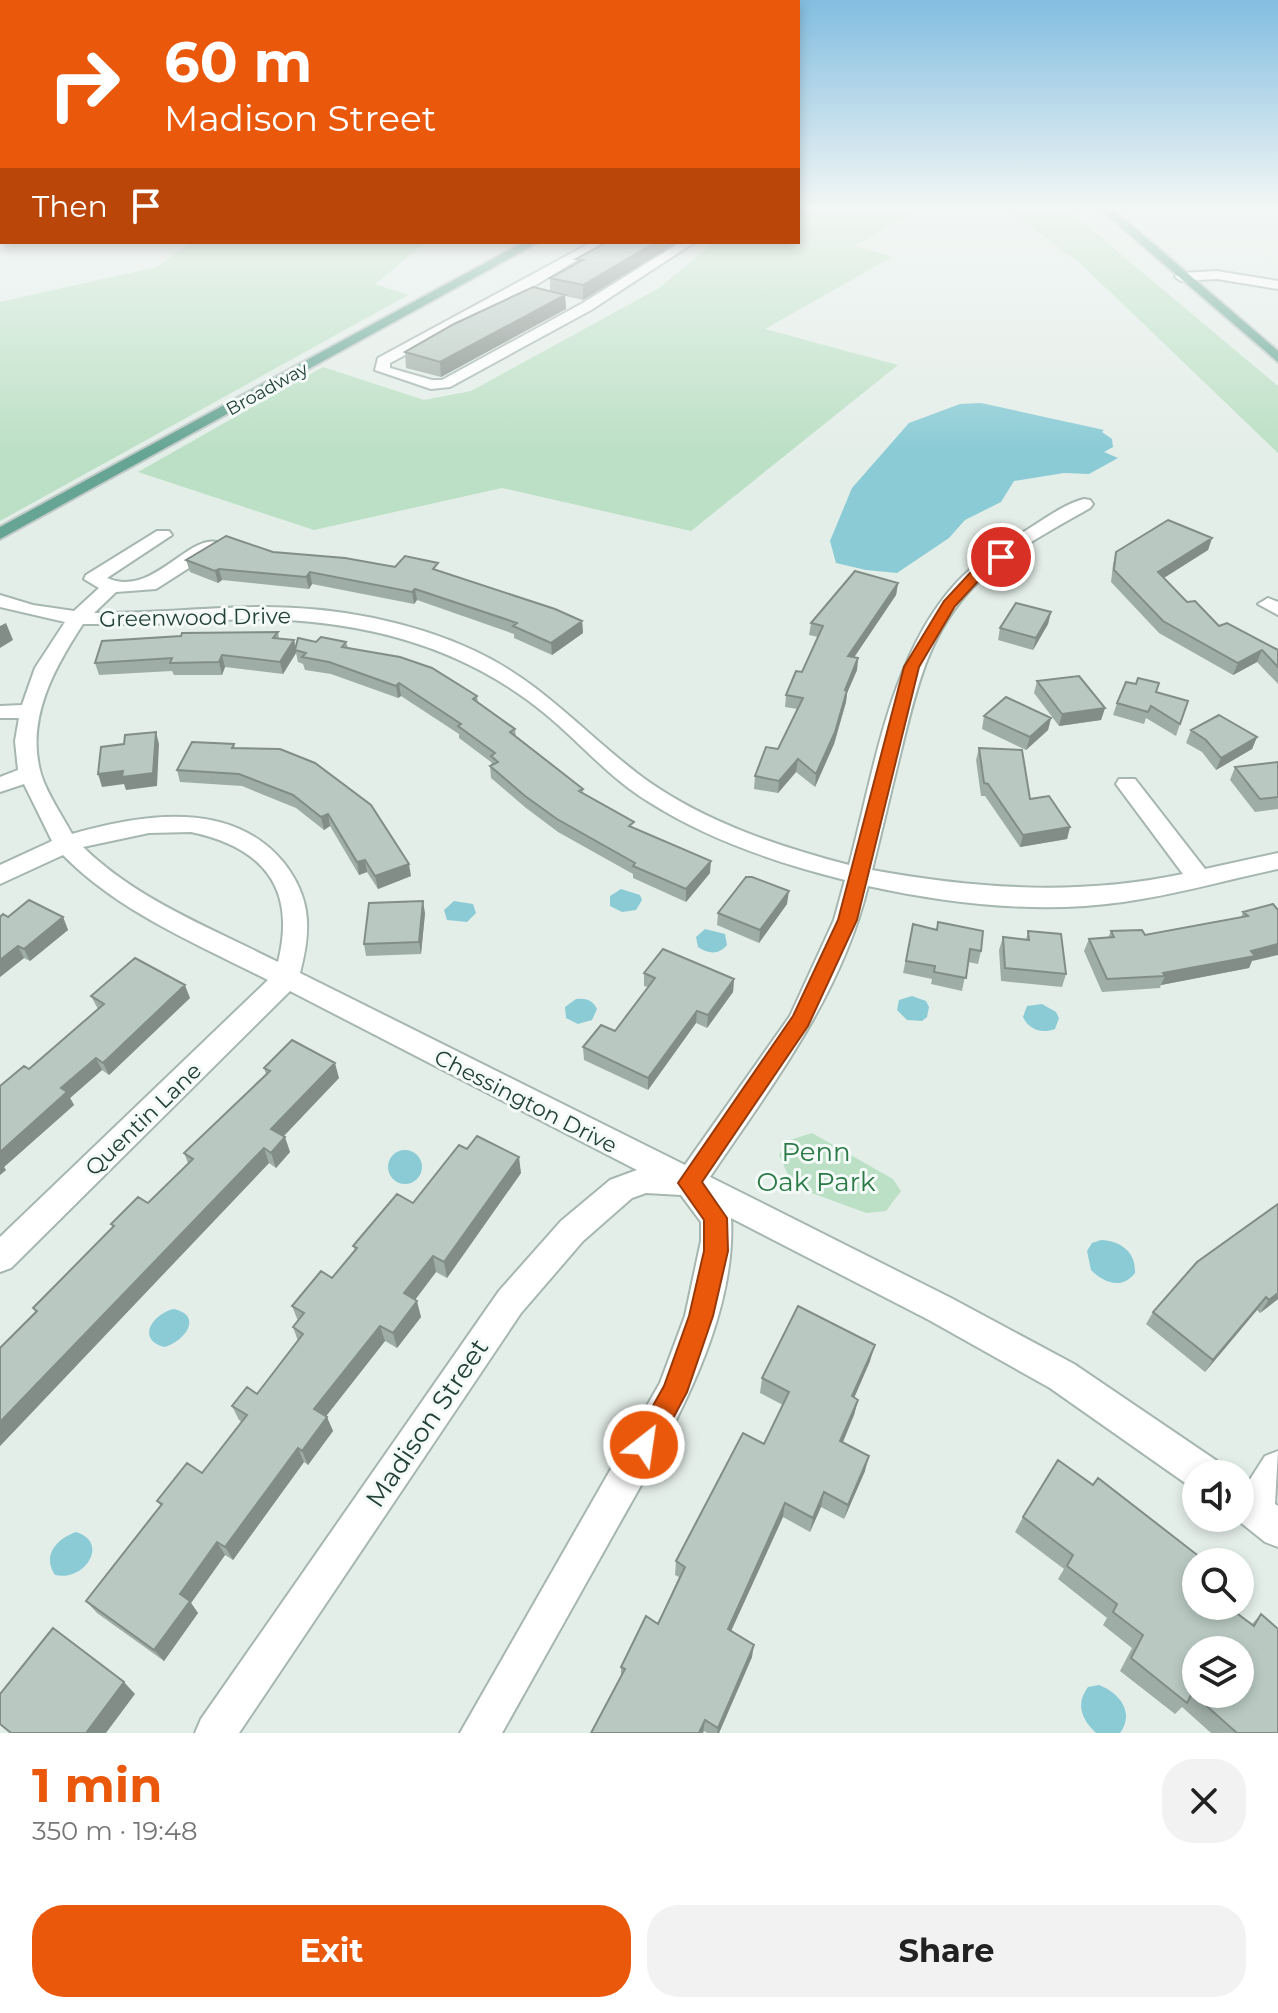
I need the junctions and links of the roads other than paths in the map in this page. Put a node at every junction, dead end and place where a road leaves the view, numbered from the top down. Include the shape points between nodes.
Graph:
1 (444, 291) edge
2 (516, 291) joint
3 (612, 291) edge
4 (1198, 291) edge
5 (586, 307) junction
6 (1278, 358) edge
7 (1084, 504) dead end
8 (0, 534) edge
9 (163, 535) dead end
10 (211, 546) edge
11 (111, 587) junction
12 (0, 601) edge
13 (77, 619) junction
14 (30, 711) junction
15 (0, 712) edge
16 (30, 774) junction
17 (1127, 784) dead end
18 (0, 785) edge
19 (65, 843) junction
20 (1278, 861) edge
21 (859, 875) junction
22 (0, 876) edge
23 (1198, 877) junction
24 (286, 979) junction
25 (689, 1183) junction
26 (0, 1258) edge
27 (1184, 1460) edge
28 (1278, 1469) edge
29 (1257, 1512) edge
30 (215, 1733) edge
31 (480, 1733) edge

1 - 8 main road, Broadway
2 - 5 street
2 - 5 street via 383,361 382,370 431,385 445,384
3 - 5 street
4 - 6 main road
7 - 21 street via 975,576 931,631 912,667
9 - 11 street via 93,579
10 - 11 street via 149,585
11 - 13 street, Chessington Drive
12 - 13 street, Greenwood Drive
13 - 14 street, Chessington Drive via 45,668
13 - 21 street, Greenwood Drive via 293,614 338,618 424,638 497,669 658,798 759,846
14 - 15 street
14 - 16 street, Chessington Drive
16 - 18 street
16 - 19 street, Chessington Drive
17 - 23 street
19 - 22 street
19 - 24 street, Chessington Drive via 135,900
19 - 24 street via 121,827 182,823 227,834 261,850 276,864 296,913
20 - 23 street, Greenwood Drive
21 - 23 street, Greenwood Drive via 973,895 1058,898 1138,891
21 - 25 street via 847,920 801,1021
24 - 25 street, Chessington Drive
24 - 26 street, Quentin Lane
25 - 27 street, Chessington Drive via 1062,1376
25 - 30 street, Madison Street via 645,1180 621,1189 572,1231 510,1302
25 - 31 street via 716,1218 717,1241 701,1316 674,1392
28 - 29 street

